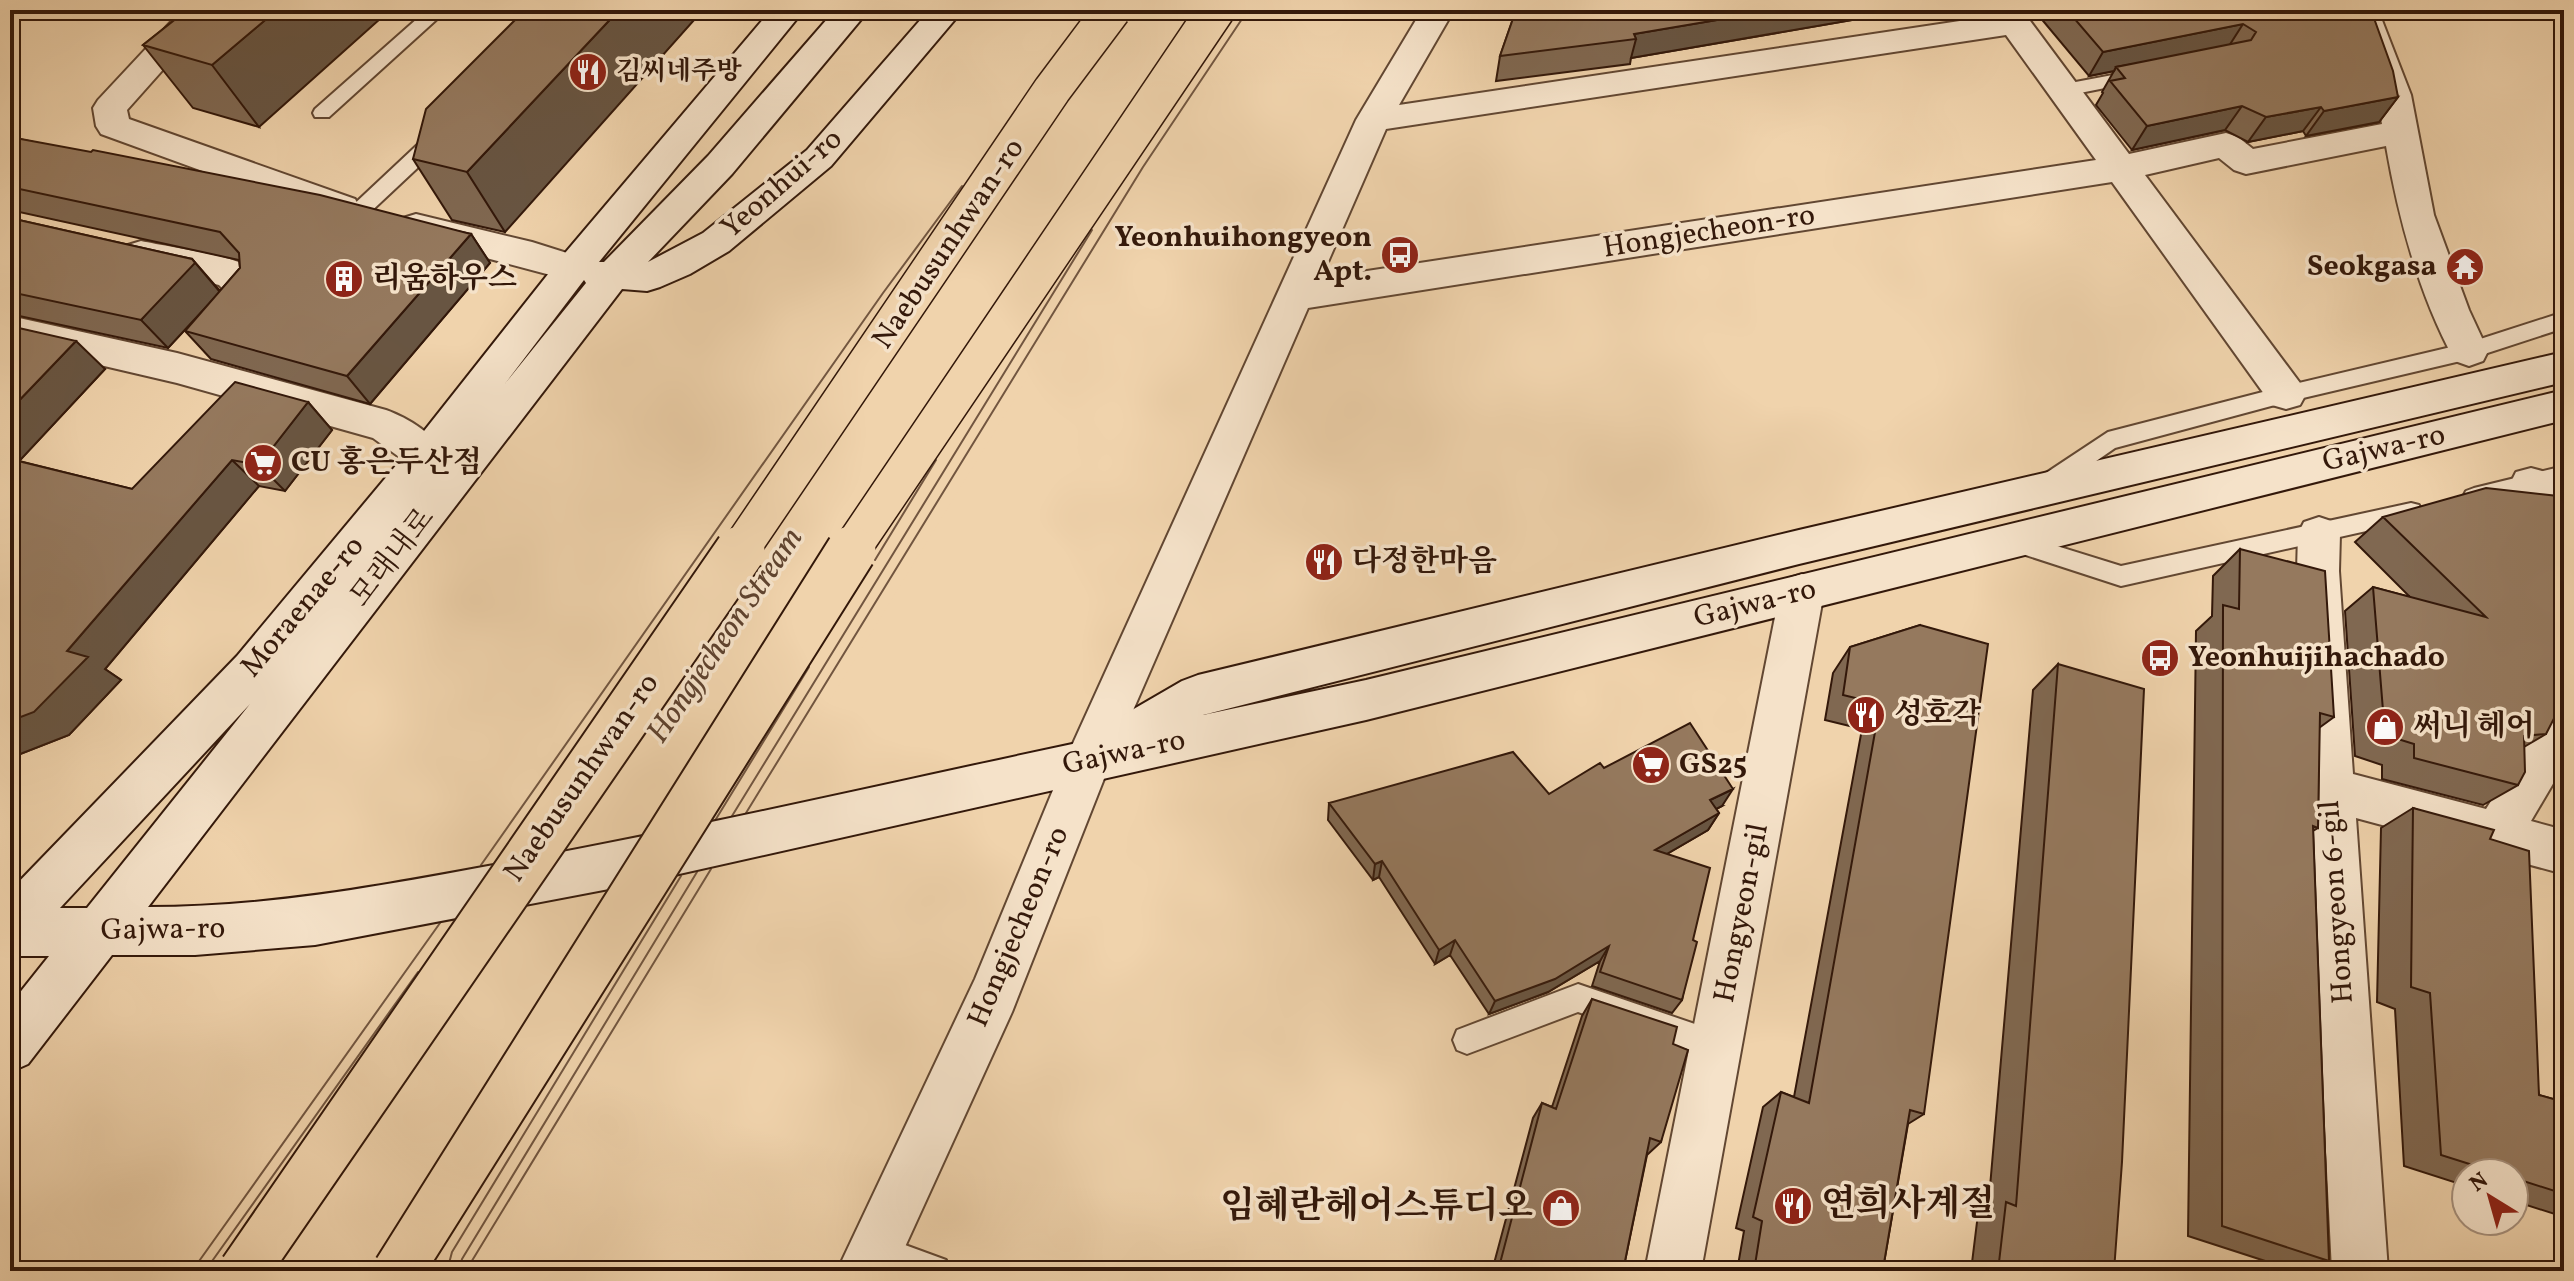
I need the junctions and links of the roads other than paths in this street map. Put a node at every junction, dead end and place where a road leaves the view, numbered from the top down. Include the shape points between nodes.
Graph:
1 (200, 10) edge
2 (438, 10) edge
3 (788, 10) edge
4 (853, 10) edge
5 (947, 10) edge
6 (1112, 10) edge
7 (1216, 10) edge
8 (1438, 10) edge
9 (2362, 10) edge
10 (2010, 16) edge
11 (2154, 73) edge
12 (2065, 90) junction
13 (322, 113) dead end
14 (1373, 120) junction
15 (450, 127) edge
16 (748, 131) junction
17 (2400, 132) junction
18 (819, 158) junction
19 (2122, 168) junction
20 (357, 213) junction
21 (113, 248) edge
22 (592, 273) junction
23 (1295, 296) junction
24 (2564, 320) edge
25 (10, 330) edge
26 (2469, 351) junction
27 (2564, 367) edge
28 (177, 368) junction
29 (2286, 394) junction
30 (2564, 405) edge
31 (427, 456) junction
32 (2548, 479) edge
33 (2035, 492) junction
34 (2319, 534) junction
35 (2010, 541) junction
36 (2564, 547) edge
37 (1802, 592) junction
38 (2564, 678) edge
39 (1088, 761) junction
40 (2330, 789) junction
41 (2497, 834) junction
42 (2564, 852) edge
43 (10, 929) edge
44 (102, 931) junction
45 (1467, 1040) dead end
46 (1717, 1045) junction
47 (10, 1046) edge
48 (870, 1260) edge
49 (244, 1271) edge
50 (398, 1271) edge
51 (935, 1271) edge
52 (1673, 1271) edge
53 (2360, 1271) edge

1 - 20 street via 110,108 113,126
2 - 13 lane
3 - 22 street, Moraenae-ro via 684,139
4 - 16 street, 모래내로
5 - 18 street, Yeonhui-ro
6 - 49 highway, Naebusunhwan-ro, bridge via 1052,90
7 - 50 highway, bridge via 874,514
8 - 14 street, Hongjecheon-ro
9 - 17 street via 2394,95
10 - 12 street
10 - 14 street
11 - 12 lane
12 - 19 street
14 - 23 street, Hongjecheon-ro
15 - 20 lane
16 - 18 street via 746,150 760,166 783,169
16 - 22 street, 모래내로 via 720,165
17 - 19 street, Hongjecheon-ro via 2246,162 2226,145
17 - 26 street via 2416,215
18 - 22 street, Yeonhui-ro via 716,242 677,265 647,277
19 - 23 street, Hongjecheon-ro
19 - 29 street
20 - 22 street
21 - 28 street via 231,274 242,284 242,297
22 - 31 street, Moraenae-ro
22 - 44 street, 모래내로
23 - 39 street, Hongjecheon-ro
24 - 26 lane
25 - 28 street
26 - 29 lane
27 - 33 street
28 - 31 street via 386,426
29 - 33 lane via 2108,441
30 - 35 street, Gajwa-ro
31 - 43 street, Moraenae-ro via 253,670
32 - 34 lane
32 - 36 street
33 - 39 street via 1198,695
34 - 35 lane via 2121,576
34 - 40 street, Hongyeon 6-gil
35 - 37 street, Gajwa-ro
37 - 39 street, Gajwa-ro via 1366,700
37 - 46 street, Hongyeon-gil
38 - 41 street via 2545,756
39 - 44 street, Gajwa-ro, bridge via 630,862 315,921 195,931
39 - 48 street, Hongjecheon-ro via 994,994
40 - 41 street
40 - 53 street, Hongyeon 6-gil
41 - 42 street
43 - 44 street, Gajwa-ro
44 - 47 street, 모래내로
45 - 46 lane, Hongyeon-gil via 1578,998
46 - 52 street, Hongyeon-gil
48 - 51 lane, Hongjecheon-ro

